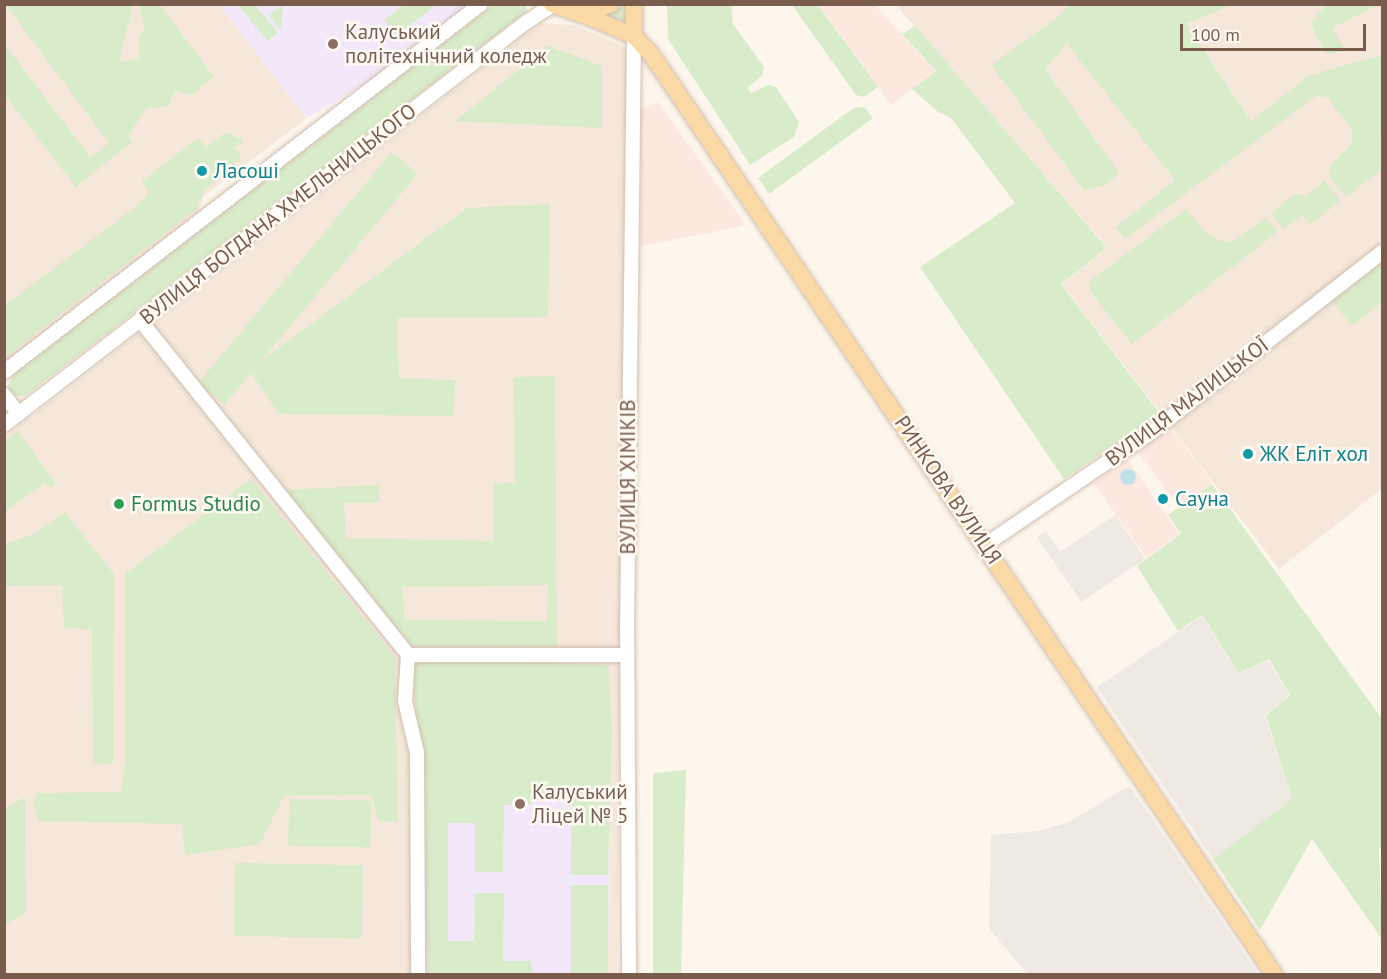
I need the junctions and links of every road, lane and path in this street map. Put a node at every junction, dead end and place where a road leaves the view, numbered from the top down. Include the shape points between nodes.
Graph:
1 (481, 4) edge
2 (611, 4) edge
3 (634, 4) edge
4 (553, 5) edge
5 (581, 14) junction
6 (634, 36) junction
7 (1383, 252) edge
8 (140, 320) junction
9 (4, 372) edge
10 (4, 395) edge
11 (19, 414) junction
12 (4, 425) edge
13 (985, 545) junction
14 (408, 654) junction
15 (627, 655) junction
16 (418, 975) edge
17 (629, 975) edge
18 (1274, 975) edge

1 - 9 street, ВУЛИЦЯ БОГДАНА ХМЕЛЬНИЦЬКОГО
2 - 5 main road
3 - 6 main road
4 - 5 main road
4 - 8 street, ВУЛИЦЯ БОГДАНА ХМЕЛЬНИЦЬКОГО
5 - 6 main road
6 - 13 main road, РИНКОВА ВУЛИЦЯ via 651,54
6 - 15 street, ВУЛИЦЯ ХІМІКІВ
7 - 13 street, ВУЛИЦЯ МАЛИЦЬКОЇ via 1157,428
8 - 11 street, ВУЛИЦЯ БОГДАНА ХМЕЛЬНИЦЬКОГО
8 - 14 street
10 - 11 street
11 - 12 street, ВУЛИЦЯ БОГДАНА ХМЕЛЬНИЦЬКОГО
13 - 18 main road, РИНКОВА ВУЛИЦЯ
14 - 15 street
14 - 16 street via 405,701 417,753
15 - 17 street, ВУЛИЦЯ ХІМІКІВ

